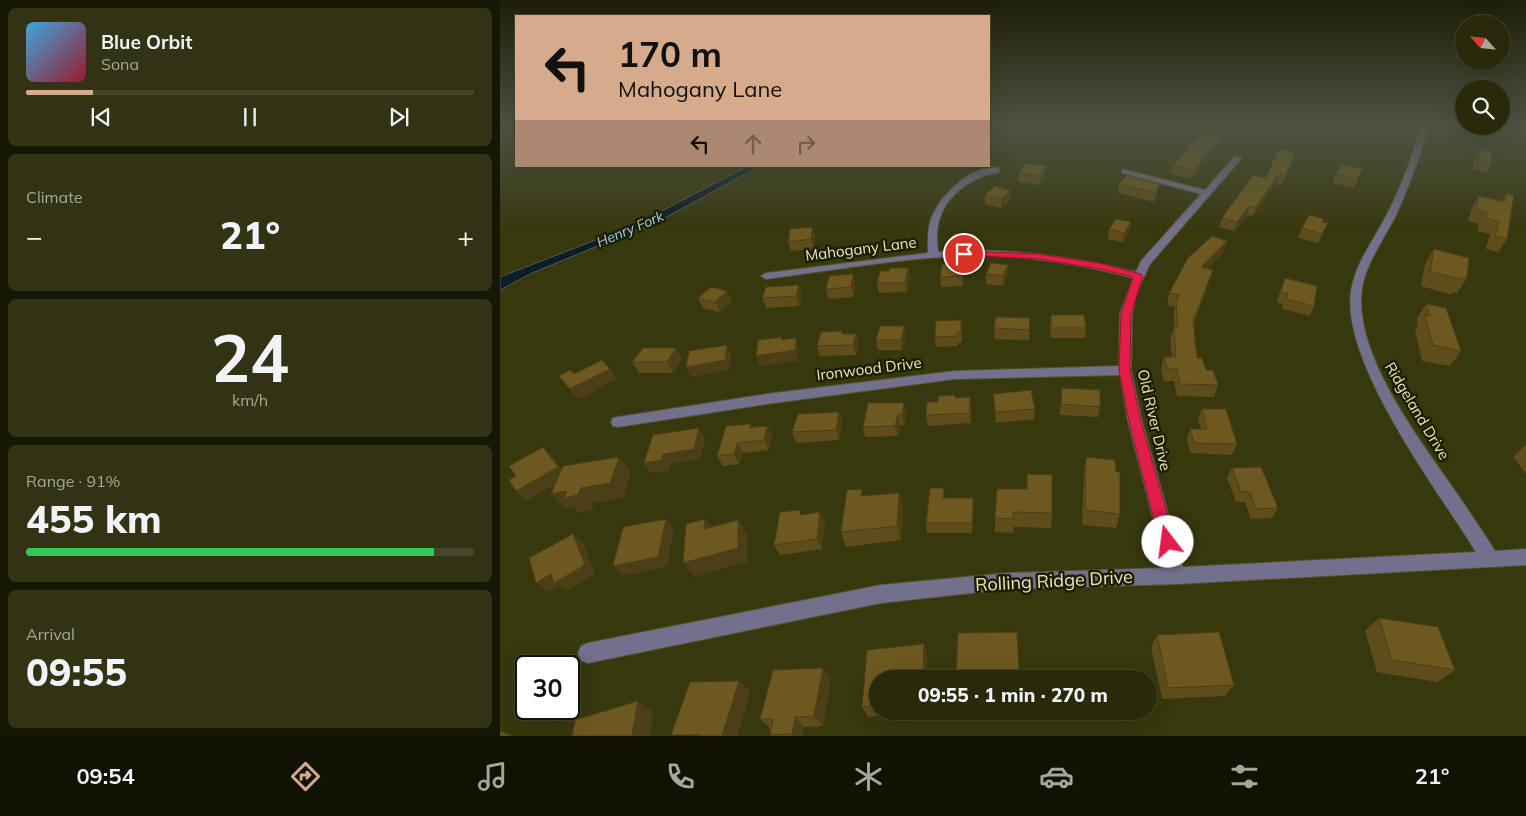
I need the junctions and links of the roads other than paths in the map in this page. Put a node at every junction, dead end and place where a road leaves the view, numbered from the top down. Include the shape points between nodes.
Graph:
1 (1235, 161) edge
2 (1414, 161) edge
3 (996, 170) dead end
4 (1125, 171) dead end
5 (1207, 193) junction
6 (933, 256) junction
7 (766, 276) dead end
8 (1138, 276) junction
9 (1125, 370) junction
10 (618, 422) dead end
11 (1526, 557) edge
12 (1492, 560) junction
13 (1177, 576) junction
14 (588, 653) dead end

1 - 5 street, Old River Drive
2 - 12 street, Ridgeland Drive via 1359,279 1356,292 1361,339 1389,402
3 - 6 street via 975,176 941,208 933,230
4 - 5 street
5 - 8 street, Old River Drive via 1155,250
6 - 7 street, Mahogany Lane
6 - 8 street, Mahogany Lane via 1039,257
8 - 9 street, Old River Drive via 1126,314
9 - 10 street, Ironwood Drive via 946,376
9 - 13 street, Old River Drive via 1135,421
11 - 12 street, Rolling Ridge Drive
12 - 13 street, Rolling Ridge Drive
13 - 14 street, Rolling Ridge Drive via 1008,581 881,594

